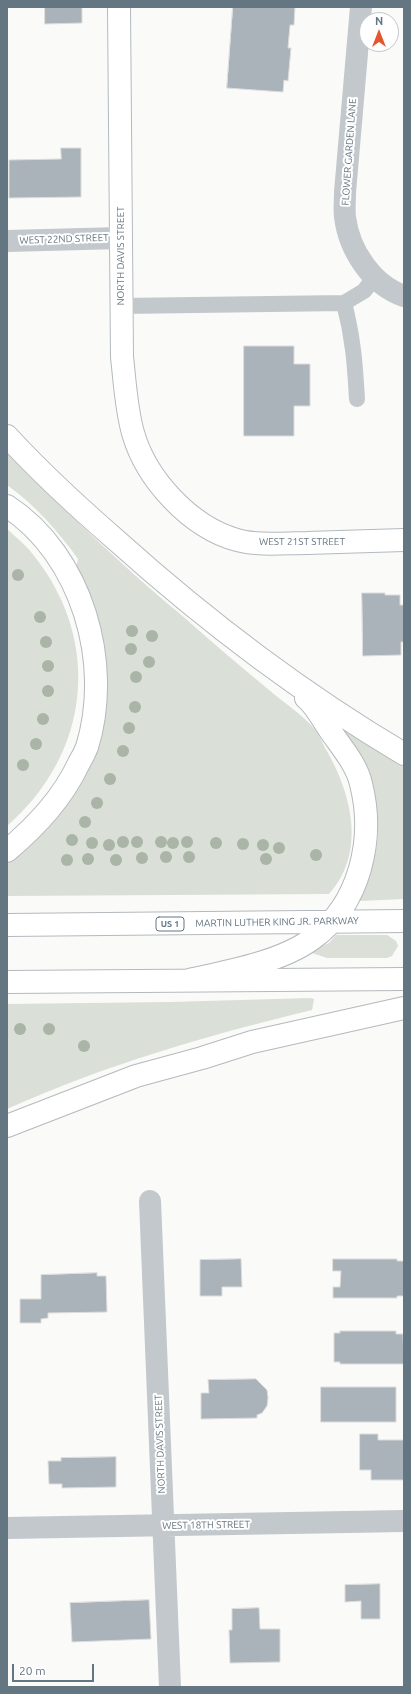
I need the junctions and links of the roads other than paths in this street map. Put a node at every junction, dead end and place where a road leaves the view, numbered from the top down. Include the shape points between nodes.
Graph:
1 (119, 7) edge
2 (361, 7) edge
3 (121, 238) junction
4 (7, 241) edge
5 (374, 278) junction
6 (404, 296) edge
7 (344, 303) junction
8 (122, 306) junction
9 (357, 399) dead end
10 (7, 436) edge
11 (167, 494) joint
12 (7, 506) edge
13 (404, 540) edge
14 (252, 653) junction
15 (404, 754) edge
16 (7, 851) edge
17 (404, 921) edge
18 (333, 922) junction
19 (7, 925) edge
20 (404, 979) edge
21 (189, 980) junction
22 (7, 982) edge
23 (404, 1008) edge
24 (7, 1126) edge
25 (150, 1201) dead end
26 (404, 1521) edge
27 (163, 1526) junction
28 (7, 1528) edge
29 (170, 1687) edge

1 - 3 main road, NORTH DAVIS STREET
2 - 5 street, FLOWER GARDEN LANE via 345,218 360,259
3 - 4 street, WEST 22ND STREET
3 - 8 main road, NORTH DAVIS STREET
5 - 6 street, FLOWER GARDEN LANE via 394,293
5 - 7 lane via 364,291
7 - 8 lane
7 - 9 lane via 355,356
8 - 11 main road, NORTH DAVIS STREET via 122,357 133,434 144,459
10 - 14 main road via 62,492 160,580
11 - 13 main road, WEST 21ST STREET via 198,521 217,533 238,540 264,544
12 - 16 main road via 34,529 56,554 74,584 87,618 96,679 94,716 87,747 72,778 54,805 33,829
14 - 15 main road via 354,724
14 - 18 main road via 309,700 352,763 361,783 367,830 364,856 348,899
17 - 18 main road, MARTIN LUTHER KING JR. PARKWAY / US 1
18 - 19 main road, MARTIN LUTHER KING JR. PARKWAY / US 1
18 - 21 main road via 312,940 292,950 233,971
20 - 21 main road
21 - 22 main road
23 - 24 main road via 252,1042 136,1076
25 - 27 street, NORTH DAVIS STREET
26 - 27 street, WEST 18TH STREET
27 - 28 street, WEST 18TH STREET
27 - 29 street, NORTH DAVIS STREET

